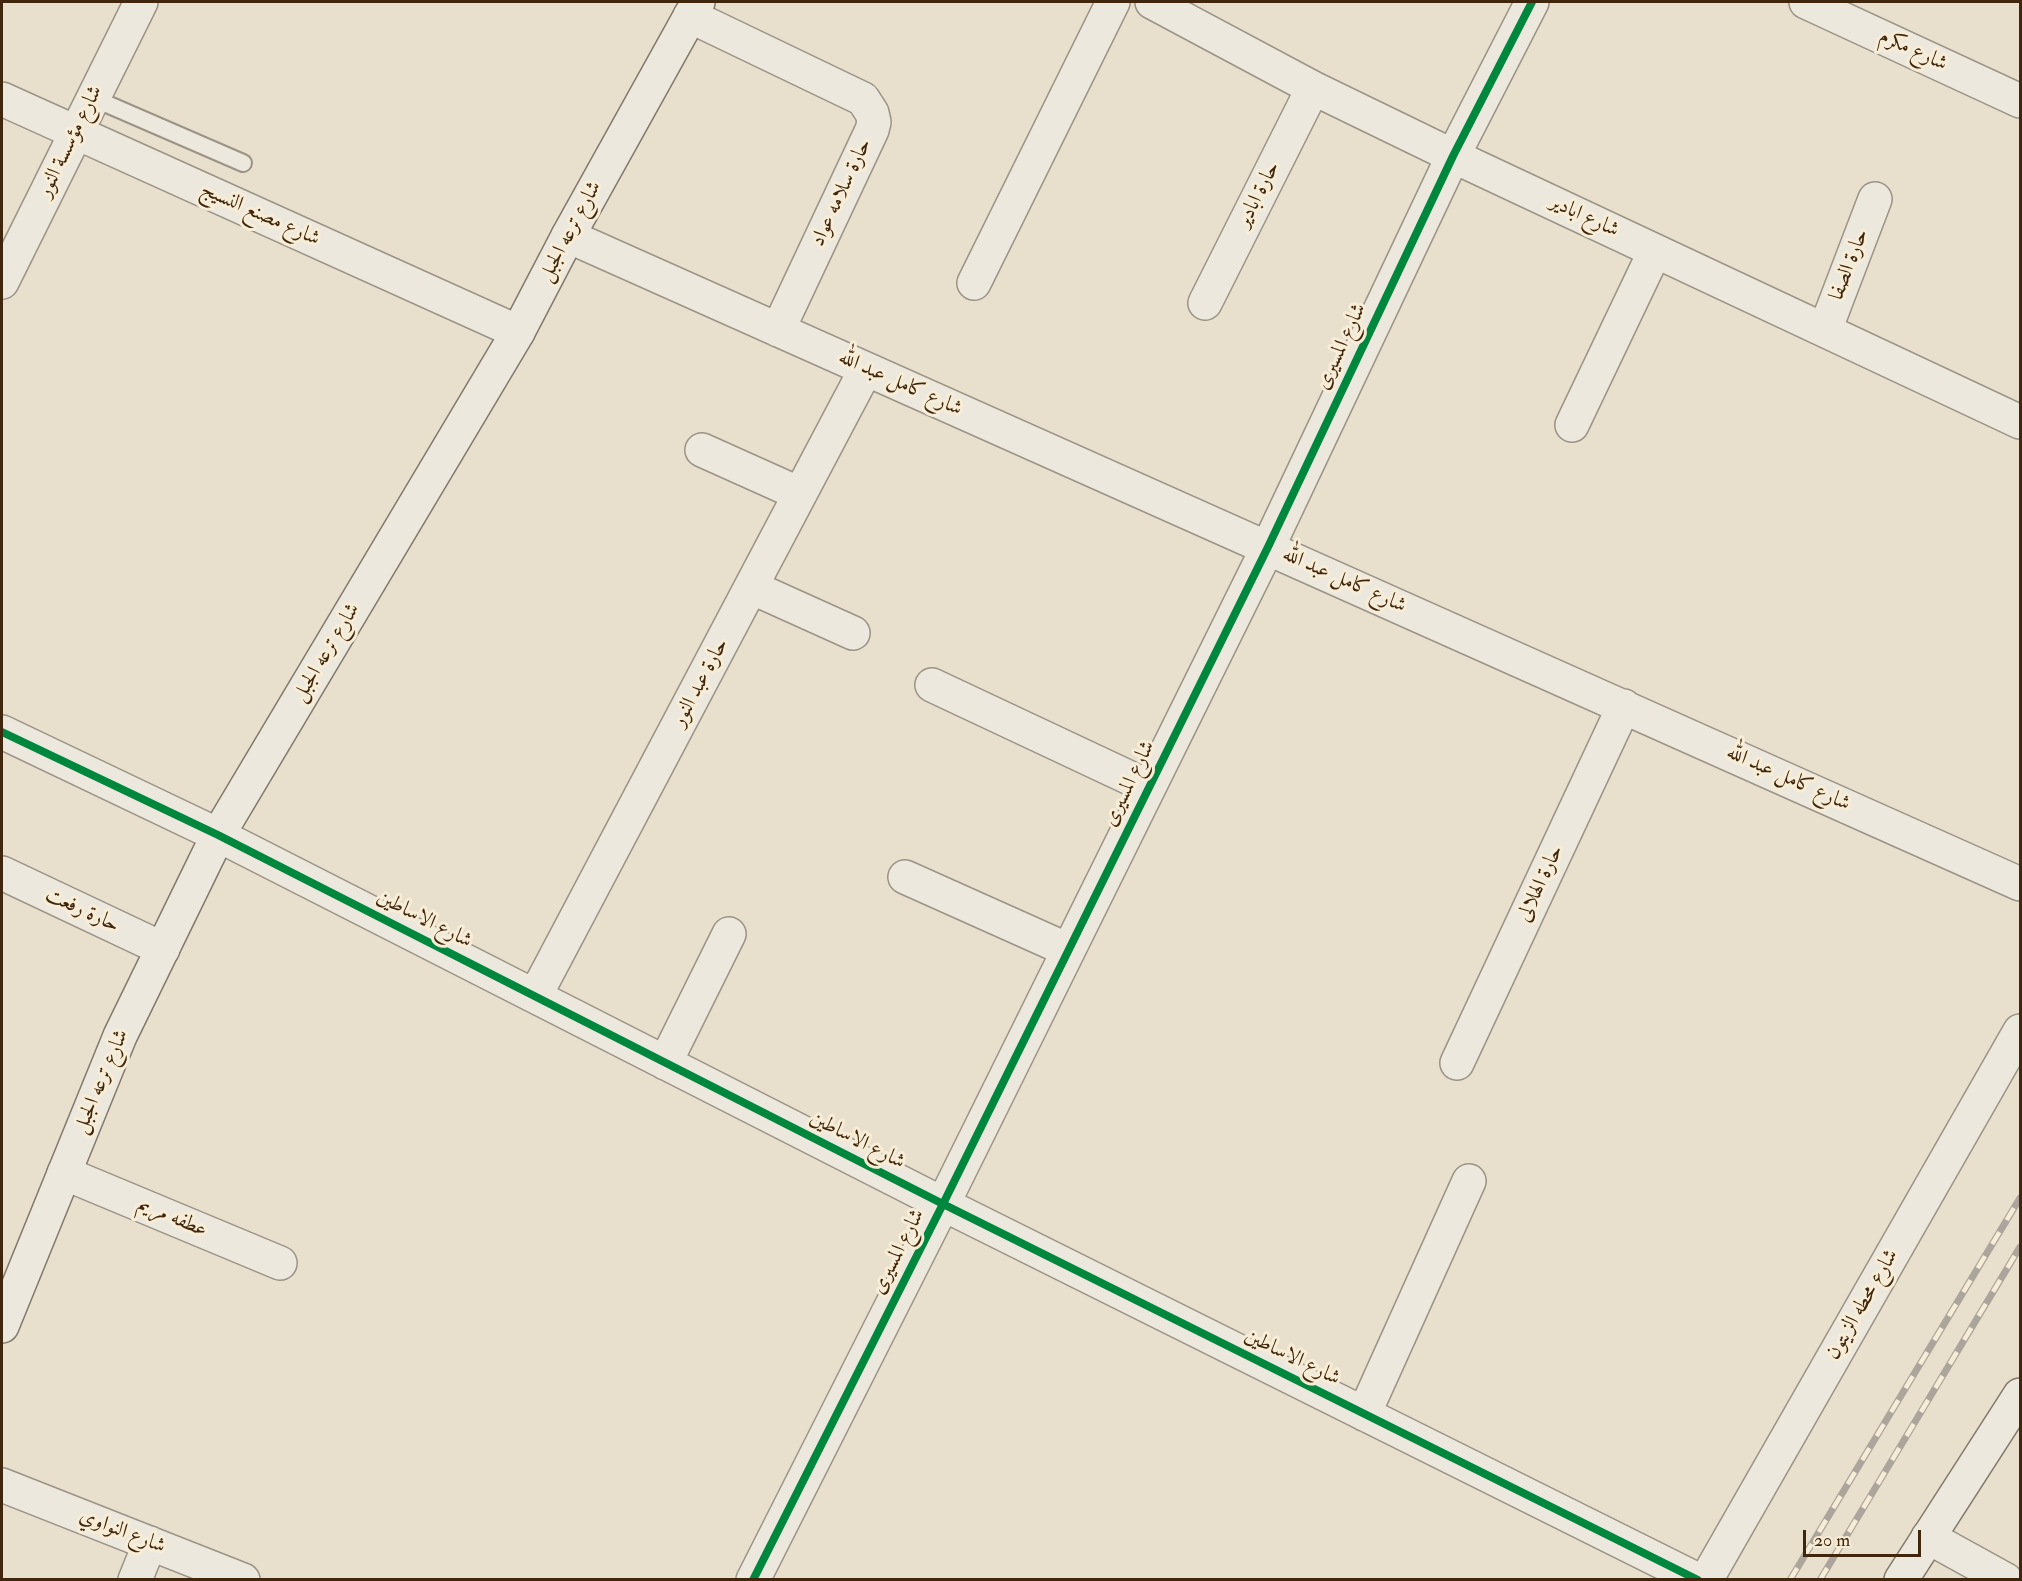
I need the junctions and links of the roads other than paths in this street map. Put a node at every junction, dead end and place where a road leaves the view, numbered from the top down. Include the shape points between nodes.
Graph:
1 (141, 2) edge
2 (1113, 2) edge
3 (1152, 2) edge
4 (1532, 2) edge
5 (1806, 2) edge
6 (694, 9) edge
7 (1195, 11) edge
8 (1313, 88) junction
9 (93, 98) junction
10 (2, 99) edge
11 (2020, 101) edge
12 (76, 132) junction
13 (1453, 156) junction
14 (243, 163) dead end
15 (1875, 199) dead end
16 (568, 236) junction
17 (1655, 251) junction
18 (4, 268) edge
19 (974, 283) dead end
20 (1205, 303) dead end
21 (778, 330) junction
22 (1825, 330) junction
23 (518, 332) junction
24 (866, 369) junction
25 (2020, 422) edge
26 (1572, 425) dead end
27 (702, 450) dead end
28 (800, 494) junction
29 (1268, 547) junction
30 (751, 586) junction
31 (853, 633) dead end
32 (932, 685) dead end
33 (1624, 706) junction
34 (2, 732) edge
35 (1149, 787) junction
36 (218, 835) junction
37 (2, 873) edge
38 (905, 877) dead end
39 (2020, 884) edge
40 (729, 934) dead end
41 (163, 949) junction
42 (1068, 950) junction
43 (535, 996) junction
44 (2020, 1031) edge
45 (1457, 1062) dead end
46 (665, 1063) junction
47 (64, 1173) junction
48 (1469, 1181) dead end
49 (943, 1204) junction
50 (280, 1263) dead end
51 (2, 1326) edge
52 (2020, 1395) edge
53 (1364, 1414) junction
54 (2, 1485) edge
55 (1928, 1537) junction
56 (150, 1543) junction
57 (135, 1580) edge
58 (243, 1580) edge
59 (753, 1580) edge
60 (1698, 1580) edge
61 (1706, 1580) edge
62 (1901, 1580) edge
63 (2006, 1580) edge

1 - 9 street, شارع مؤسسة النور
2 - 19 street
3 - 7 street, شارع ابادير
4 - 13 street, شارع المسيرى
5 - 11 street, شارع مكرم
6 - 16 street, شارع ترعه الجبل
6 - 21 street, حارة سلامه عواد via 863,99 872,113 872,130
7 - 8 street, شارع ابادير
8 - 13 street, شارع ابادير
8 - 20 street, حارة ابادير
9 - 12 street, شارع مؤسسة النور
9 - 14 lane
10 - 12 street, شارع مصنع النسيج
12 - 18 street, شارع مؤسسة النور
12 - 23 street, شارع مصنع النسيج
13 - 17 street, شارع ابادير
13 - 29 street, شارع المسيرى
15 - 22 street, حارة الصفا
16 - 21 street, شارع كامل عبد الله
16 - 23 street, شارع ترعه الجبل
17 - 22 street, شارع ابادير
17 - 26 street
21 - 24 street, شارع كامل عبد الله
22 - 25 street, شارع ابادير
23 - 36 street, شارع ترعه الجبل
24 - 28 street, حارة عبد النور
24 - 29 street, شارع كامل عبد الله
27 - 28 street
28 - 30 street, حارة عبد النور
29 - 33 street, شارع كامل عبد الله
29 - 35 street, شارع المسيرى
30 - 31 street
30 - 43 street, حارة عبد النور
32 - 35 street
33 - 39 street, شارع كامل عبد الله
33 - 45 street, حارة الهلالى
34 - 36 street, شارع الاساطين
35 - 42 street, شارع المسيرى
36 - 41 street, شارع ترعه الجبل
36 - 43 street, شارع الاساطين
37 - 41 street, حارة رفعت
38 - 42 street
40 - 46 street
41 - 47 street, شارع ترعه الجبل via 120,1036
42 - 49 street, شارع المسيرى
43 - 46 street, شارع الاساطين
44 - 61 street, شارع محطه الزيتون
46 - 49 street, شارع الاساطين
47 - 50 street, عطفه مريم
47 - 51 street, شارع ترعه الجبل
48 - 53 street
49 - 53 street, شارع الاساطين
49 - 59 street, شارع المسيرى
52 - 55 street
53 - 60 street, شارع الاساطين
54 - 56 street, شارع النواوي
55 - 62 street
55 - 63 street
56 - 57 street
56 - 58 street, شارع النواوي

